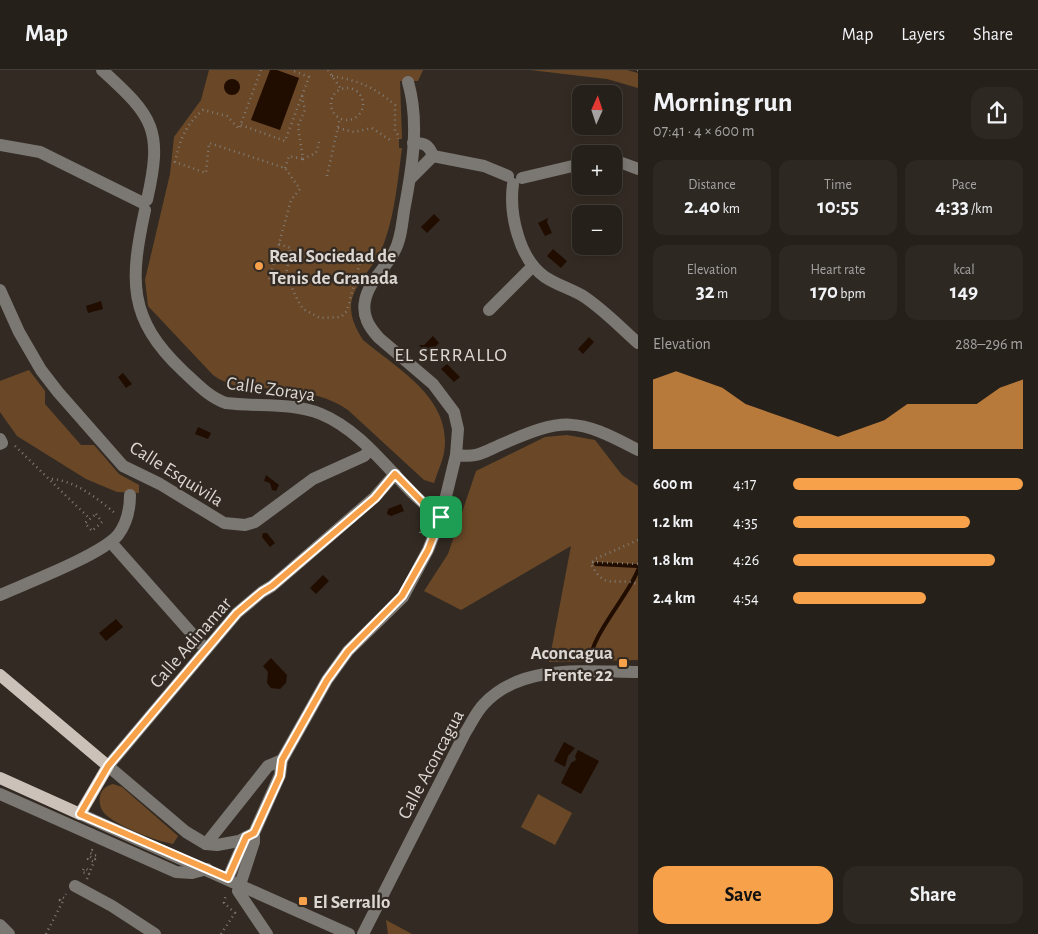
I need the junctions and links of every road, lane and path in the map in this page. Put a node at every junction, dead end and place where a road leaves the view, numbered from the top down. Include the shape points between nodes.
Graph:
1 (102, 70) edge
2 (261, 70) edge
3 (290, 70) edge
4 (328, 70) edge
5 (332, 76) junction
6 (408, 82) dead end
7 (341, 89) junction
8 (302, 94) junction
9 (340, 118) junction
10 (241, 125) junction
11 (338, 128) junction
12 (398, 139) dead end
13 (390, 140) dead end
14 (319, 142) dead end
15 (413, 143) junction
16 (0, 145) edge
17 (433, 156) junction
18 (303, 159) junction
19 (622, 163) edge
20 (572, 166) edge
21 (285, 168) junction
22 (638, 169) edge
23 (327, 176) dead end
24 (410, 179) junction
25 (514, 179) junction
26 (144, 204) junction
27 (279, 244) junction
28 (360, 262) dead end
29 (533, 266) junction
30 (269, 280) dead end
31 (357, 289) dead end
32 (0, 290) edge
33 (489, 310) dead end
34 (353, 311) dead end
35 (638, 343) edge
36 (15, 446) dead end
37 (370, 450) junction
38 (638, 450) edge
39 (456, 455) junction
40 (395, 474) junction
41 (50, 479) junction
42 (130, 495) dead end
43 (116, 514) dead end
44 (441, 517) junction
45 (90, 519) junction
46 (97, 527) junction
47 (101, 531) dead end
48 (638, 540) edge
49 (115, 547) dead end
50 (592, 562) junction
51 (638, 564) edge
52 (638, 584) edge
53 (0, 595) edge
54 (201, 644) dead end
55 (638, 672) edge
56 (0, 675) edge
57 (282, 760) junction
58 (108, 766) junction
59 (0, 778) edge
60 (0, 794) edge
61 (80, 814) junction
62 (250, 835) junction
63 (206, 844) junction
64 (98, 852) dead end
65 (207, 869) junction
66 (228, 878) junction
67 (87, 879) dead end
68 (240, 884) junction
69 (75, 886) dead end
70 (227, 892) dead end
71 (262, 894) junction
72 (57, 916) dead end
73 (256, 916) junction
74 (0, 925) edge
75 (9, 934) edge
76 (46, 934) edge
77 (155, 934) edge
78 (222, 934) edge
79 (267, 934) edge
80 (349, 934) edge
81 (364, 934) edge

1 - 26 street, Calle Zoraya via 142,110 154,135 156,151
2 - 10 path
3 - 8 path via 309,77
4 - 5 path
5 - 7 path
5 - 12 path via 360,81 395,105
6 - 15 street via 412,97
7 - 9 path via 332,101 333,111
7 - 9 path via 356,90 363,104 356,118
8 - 10 path via 285,141
8 - 18 path via 305,110 298,126
9 - 11 path
10 - 21 path via 239,129 227,116 203,110 180,138 175,162 206,173 209,143
11 - 13 path via 354,132 372,128
11 - 23 path
14 - 18 path via 316,153
15 - 17 street via 425,144
15 - 24 street
16 - 26 street via 40,152
17 - 24 street
17 - 25 street via 484,166
18 - 21 path via 289,156
19 - 22 street
20 - 25 street
21 - 27 path via 300,188 291,200
24 - 39 street via 395,250 365,298 366,319 379,338 428,380 454,412 458,429
25 - 29 street via 514,217 522,246
26 - 37 street, Calle Zoraya via 135,266 138,303 154,338 175,363 215,399 321,414 338,423
27 - 28 path via 291,248 286,275 298,301 303,309 320,318 341,317 347,311
27 - 30 path
29 - 33 street
29 - 35 street via 544,277 595,305
31 - 34 path
32 - 37 street, Calle Esquivila via 41,370 123,466 160,484 224,524 255,522 313,479 364,456
36 - 41 path
37 - 40 street, Calle Zoraya
38 - 39 street via 604,432 573,424 554,424 472,457
39 - 44 street
40 - 44 street, Calle Zoraya
40 - 58 street, Calle Adinamar via 375,498 237,613
41 - 43 path via 62,480 96,497
41 - 45 path
42 - 53 street via 130,510 125,523 110,542
44 - 57 street via 428,550 402,596 348,651 327,680
45 - 46 path via 85,523 92,531
45 - 46 path via 96,514 102,522
46 - 47 path
48 - 50 path
49 - 54 street
50 - 51 path
50 - 52 path via 597,576 610,583
55 - 81 street, Calle Aconcagua via 555,672 532,676 513,683 483,704 465,733
56 - 58 main road
57 - 62 street via 280,776
57 - 63 street via 268,766
58 - 61 main road, Calle Adinamar
58 - 63 street via 186,832
59 - 61 main road
60 - 65 street via 176,872 192,874
61 - 65 street
62 - 63 street via 217,845
62 - 66 street
62 - 68 street via 254,842
64 - 67 path via 92,850 90,853 97,856 95,859 89,856 88,859 94,862 90,871 84,868 82,872 89,874
65 - 66 street
66 - 68 street
68 - 71 street
68 - 73 street via 238,891 242,900
69 - 77 street
70 - 78 path via 224,903 235,913
71 - 73 street
71 - 80 street
72 - 76 path
73 - 79 street
74 - 75 street

